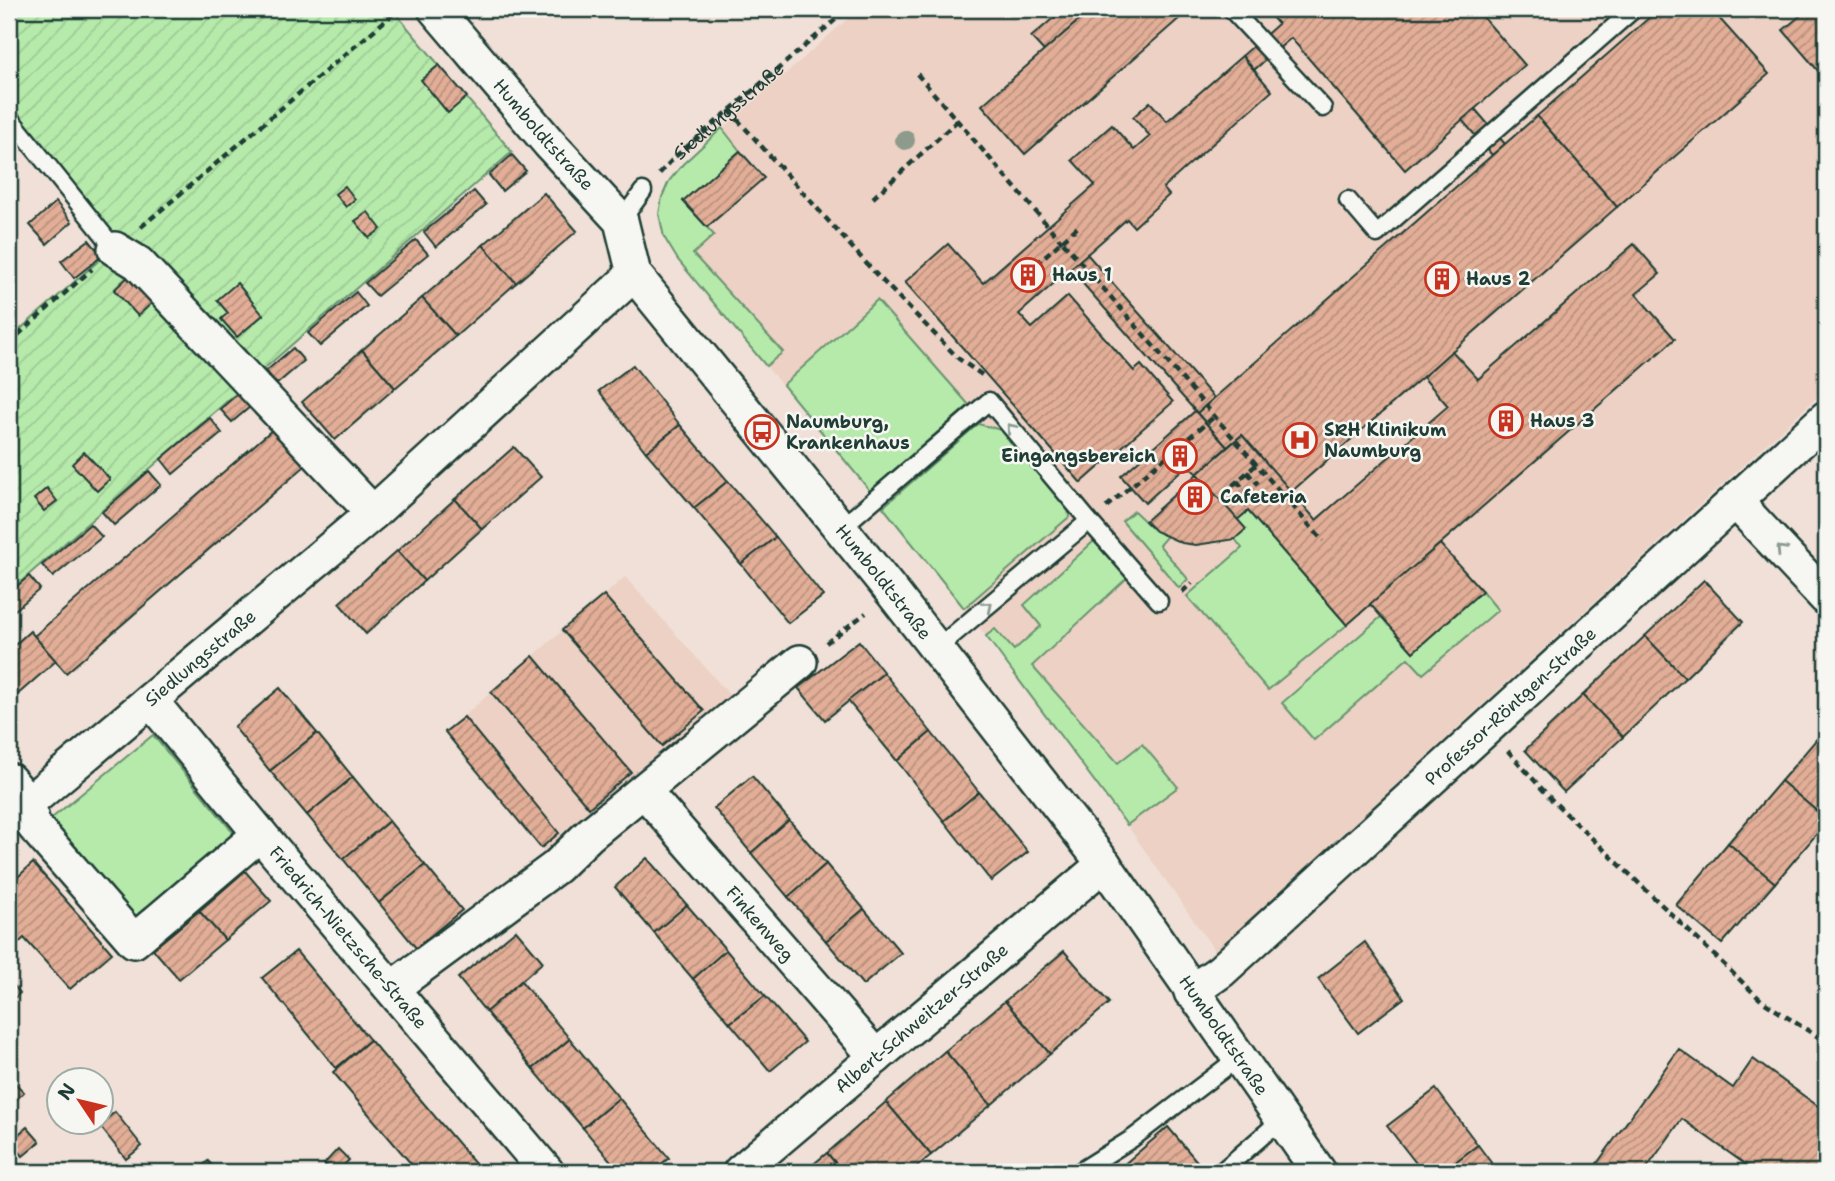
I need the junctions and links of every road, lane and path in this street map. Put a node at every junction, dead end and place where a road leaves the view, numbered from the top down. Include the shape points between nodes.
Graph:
1 (399, 9) edge
2 (435, 9) edge
3 (848, 9) edge
4 (1231, 9) edge
5 (1634, 9) edge
6 (917, 74) dead end
7 (1323, 107) dead end
8 (729, 110) junction
9 (9, 117) edge
10 (957, 121) junction
11 (643, 191) joint
12 (873, 198) dead end
13 (1348, 200) dead end
14 (621, 221) junction
15 (1080, 225) dead end
16 (1062, 242) junction
17 (115, 249) junction
18 (1036, 264) dead end
19 (634, 274) junction
20 (9, 343) edge
21 (986, 377) dead end
22 (1215, 416) junction
23 (1826, 418) edge
24 (1257, 464) junction
25 (1247, 472) junction
26 (1237, 481) junction
27 (1258, 484) dead end
28 (1247, 493) dead end
29 (1235, 502) dead end
30 (1736, 502) junction
31 (373, 513) junction
32 (1088, 521) junction
33 (841, 528) junction
34 (1324, 541) dead end
35 (1192, 583) dead end
36 (893, 593) junction
37 (1177, 597) dead end
38 (1826, 598) edge
39 (1159, 601) dead end
40 (936, 649) junction
41 (800, 662) joint
42 (152, 701) junction
43 (1486, 727) junction
44 (645, 792) junction
45 (15, 800) edge
46 (260, 834) junction
47 (1104, 864) junction
48 (392, 988) junction
49 (1191, 992) junction
50 (1826, 1042) edge
51 (876, 1057) junction
52 (1238, 1058) junction
53 (1282, 1119) junction
54 (547, 1172) edge
55 (740, 1172) edge
56 (1079, 1172) edge
57 (1221, 1172) edge
58 (1319, 1172) edge

1 - 17 path
2 - 14 street, Humboldtstraße
3 - 8 path, Siedlungsstraße
4 - 7 lane
5 - 13 lane via 1377,234
6 - 10 path
8 - 11 path, Siedlungsstraße
8 - 21 path via 959,359
9 - 17 lane
10 - 12 path
10 - 16 path
11 - 14 lane
14 - 19 street, Humboldtstraße
15 - 16 path
16 - 18 path
16 - 22 path
17 - 20 path
17 - 31 street via 138,263
19 - 31 street, Siedlungsstraße
19 - 33 street, Humboldtstraße
22 - 24 path
22 - 32 path
23 - 30 street, Professor-Röntgen-Straße
24 - 25 path
24 - 34 path
25 - 26 path
25 - 27 path
26 - 28 path
26 - 29 path via 1225,492
38 -> 30 street
30 - 43 street, Professor-Röntgen-Straße
31 - 42 street, Siedlungsstraße
32 -> 33 lane via 989,401
32 - 39 lane
40 -> 32 lane
33 - 36 street, Humboldtstraße
35 - 37 path
36 - 40 street, Humboldtstraße
36 - 41 path
40 - 47 street, Humboldtstraße
41 - 44 street
42 - 45 street, Siedlungsstraße
42 - 46 street, Friedrich-Nietzsche-Straße
43 - 49 street, Professor-Röntgen-Straße via 1221,971
43 - 50 path via 1552,800 1762,1001
44 - 48 street via 556,867
44 - 51 street, Finkenweg
45 - 46 street, Siedlungsstraße via 134,941
46 - 48 street, Friedrich-Nietzsche-Straße
47 - 49 street, Humboldtstraße
47 - 51 street, Albert-Schweitzer-Straße
48 - 54 street, Friedrich-Nietzsche-Straße
49 - 52 street, Humboldtstraße
51 - 55 street, Albert-Schweitzer-Straße
52 - 53 street, Humboldtstraße
52 - 56 lane via 1133,1138
53 - 57 lane
53 - 58 street, Humboldtstraße

